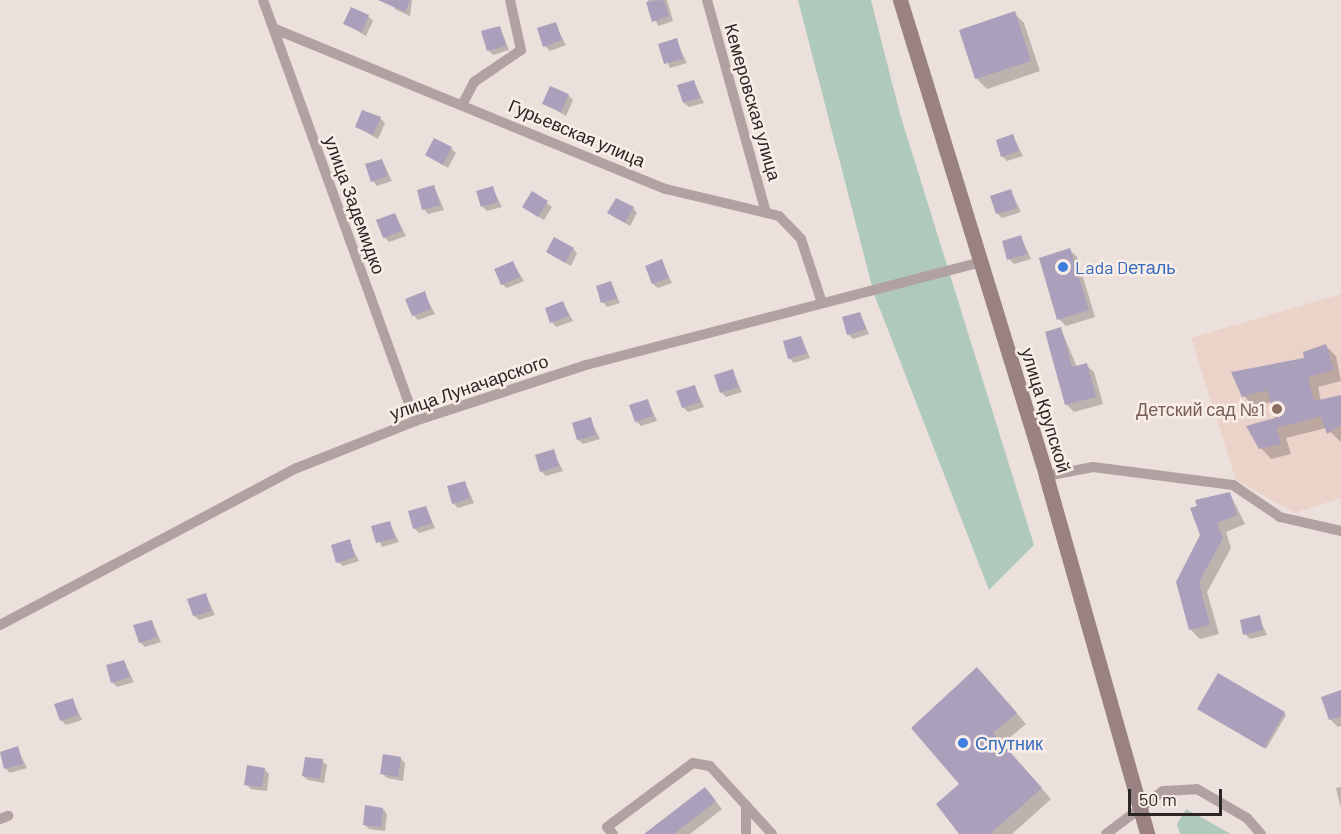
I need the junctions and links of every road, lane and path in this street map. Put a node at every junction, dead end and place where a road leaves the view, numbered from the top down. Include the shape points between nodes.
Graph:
1 (263, 0) edge
2 (510, 0) edge
3 (707, 0) edge
4 (900, 0) edge
5 (275, 29) junction
6 (464, 103) junction
7 (766, 213) junction
8 (981, 262) junction
9 (822, 303) junction
10 (415, 421) junction
11 (1046, 476) junction
12 (1341, 531) edge
13 (0, 625) edge
14 (746, 805) junction
15 (1137, 805) junction
16 (613, 834) edge
17 (746, 834) edge
18 (772, 834) edge
19 (1106, 834) edge
20 (1147, 834) edge
21 (1261, 834) edge

1 - 5 street, улица Задемидко
2 - 6 street via 522,50 474,82
3 - 7 street, Кемеровская улица
4 - 8 street, улица Крупской
5 - 6 street, Гурьевская улица
5 - 10 street, улица Задемидко
6 - 7 street, Гурьевская улица via 666,189
7 - 9 street, Гурьевская улица via 779,216 801,240
8 - 9 street, улица Луначарского
8 - 11 street, улица Крупской
9 - 10 street, улица Луначарского via 586,365
10 - 13 street, улица Луначарского via 297,468
11 - 12 street via 1093,467 1233,485 1280,517
11 - 15 street, улица Крупской
14 - 16 street via 710,766 693,764 607,827
14 - 17 street
14 - 18 street
15 - 19 street
15 - 20 street, улица Крупской
15 - 21 street via 1163,790 1197,789 1247,819

